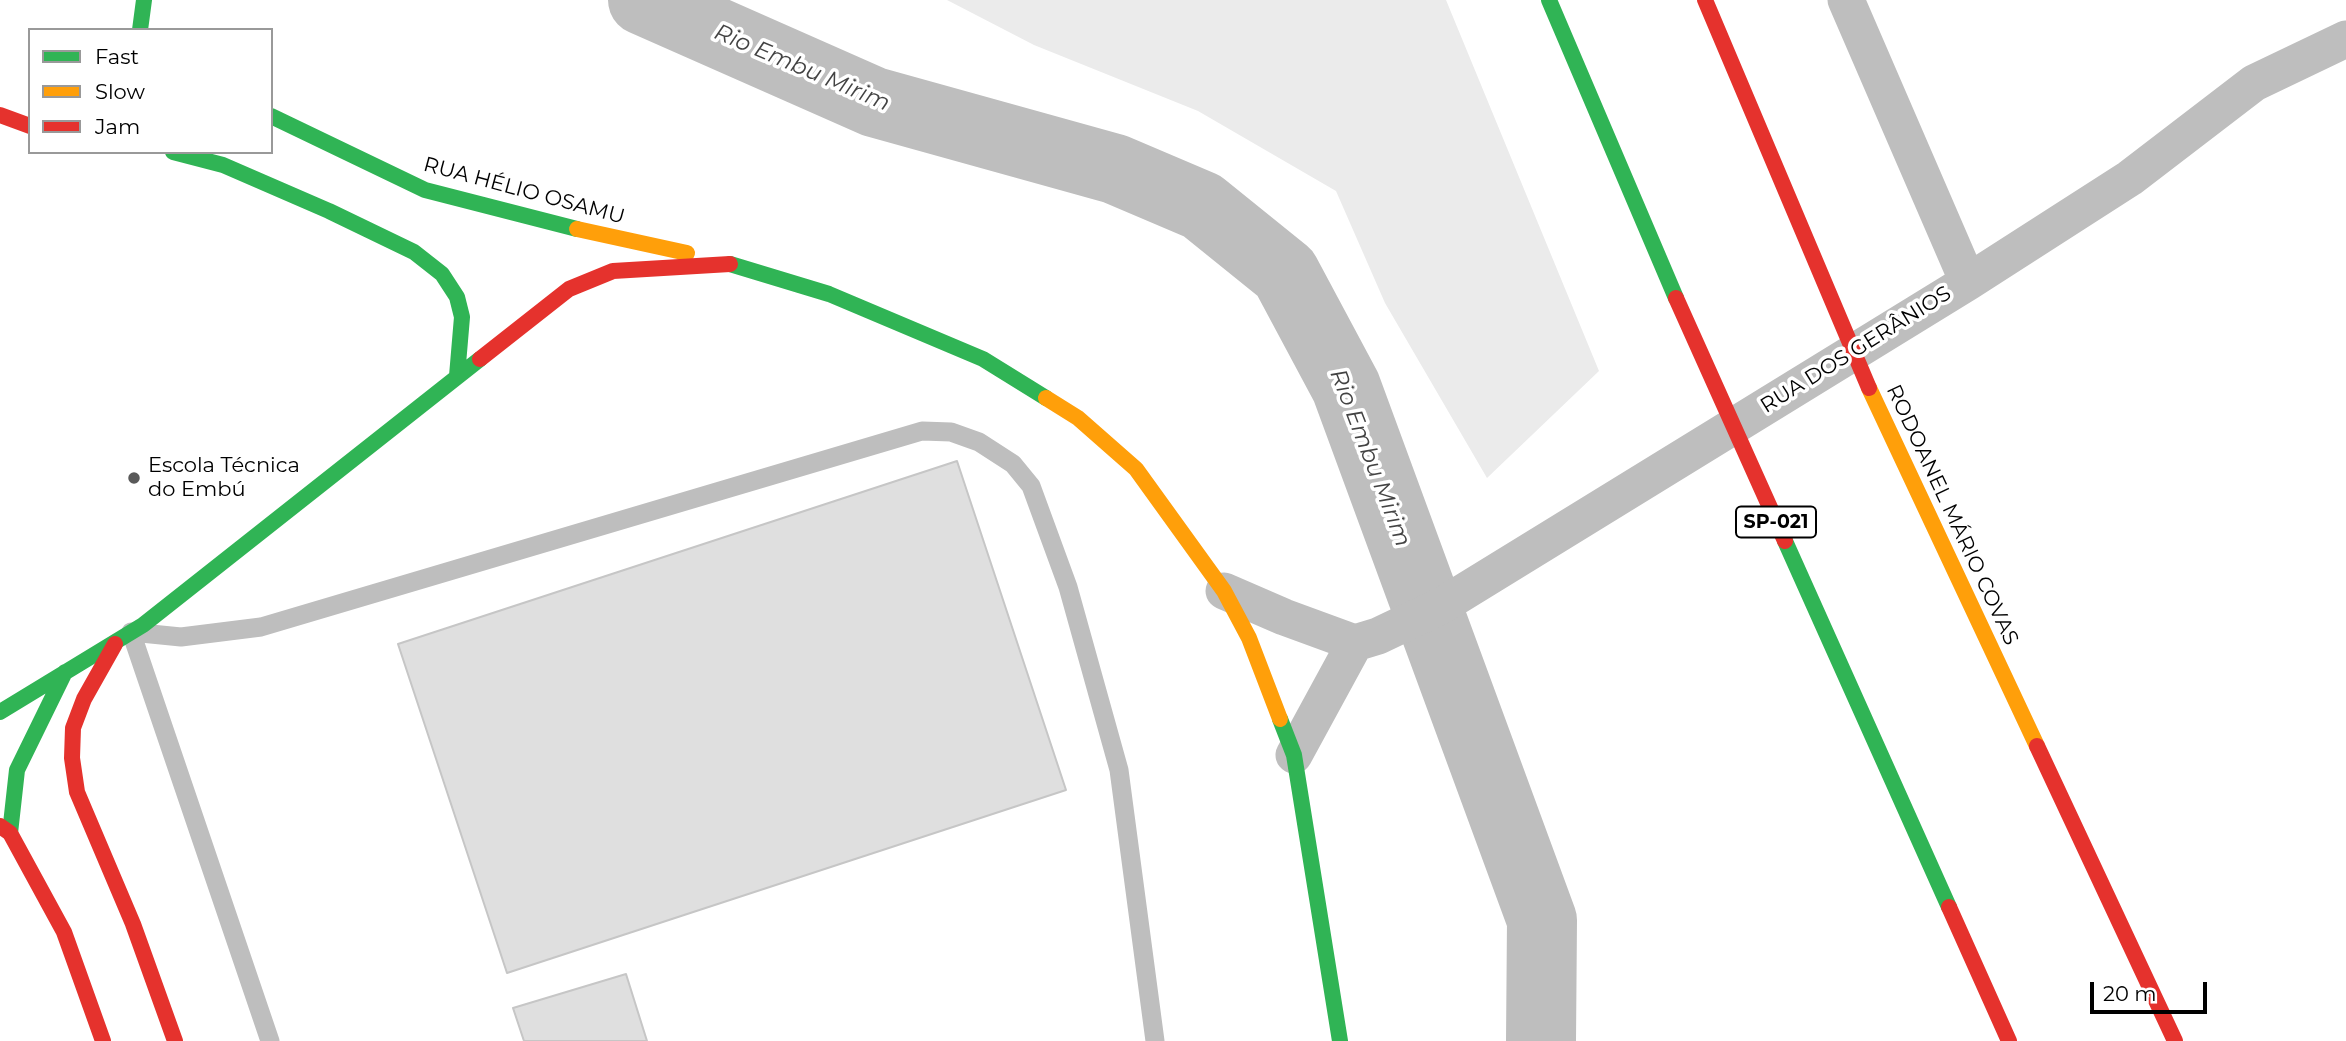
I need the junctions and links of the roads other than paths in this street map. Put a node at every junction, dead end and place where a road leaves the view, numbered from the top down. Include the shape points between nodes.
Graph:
1 (1549, 0) edge
2 (1706, 0) edge
3 (1846, 0) edge
4 (145, 5) edge
5 (139, 28) edge
6 (160, 28) edge
7 (2346, 39) edge
8 (0, 115) edge
9 (273, 117) edge
10 (28, 125) edge
11 (181, 154) edge
12 (737, 264) junction
13 (1968, 282) junction
14 (457, 376) junction
15 (1224, 591) junction
16 (123, 638) junction
17 (1366, 639) junction
18 (65, 672) junction
19 (0, 712) edge
20 (1294, 755) junction
21 (5, 830) edge
22 (103, 1041) edge
23 (175, 1041) edge
24 (270, 1041) edge
25 (1155, 1041) edge
26 (1340, 1041) edge
27 (2009, 1041) edge
28 (2175, 1041) edge

1 - 27 main road, SP-021 via 1651,244
2 - 28 main road, RODOANEL MÁRIO COVAS via 1848,344
3 - 13 street
4 - 5 main road
4 - 6 main road
7 - 13 street, RUA DOS GERÂNIOS via 2254,83 2130,178
8 - 10 main road
9 - 12 main road, RUA HÉLIO OSAMU via 425,190 524,218
11 - 14 main road via 223,165 329,211 414,253 442,274 462,317
12 - 14 main road via 612,271 569,289
12 - 15 main road, RUA HÉLIO OSAMU via 829,294 984,359 1078,418 1136,469
13 - 17 street, RUA DOS GERÂNIOS via 1441,606
14 - 16 main road
15 - 17 street via 1284,617
15 - 20 main road, RUA HÉLIO OSAMU via 1249,639
16 - 18 main road
16 - 23 main road via 84,699 74,729 75,781
16 - 24 lane
16 - 25 lane via 181,637 261,627 892,437 951,432 979,442 1013,464 1031,486 1068,587 1119,770
17 - 20 street
18 - 19 main road
18 - 21 main road via 18,770
20 - 26 main road, RUA HÉLIO OSAMU
21 - 22 main road via 64,932

